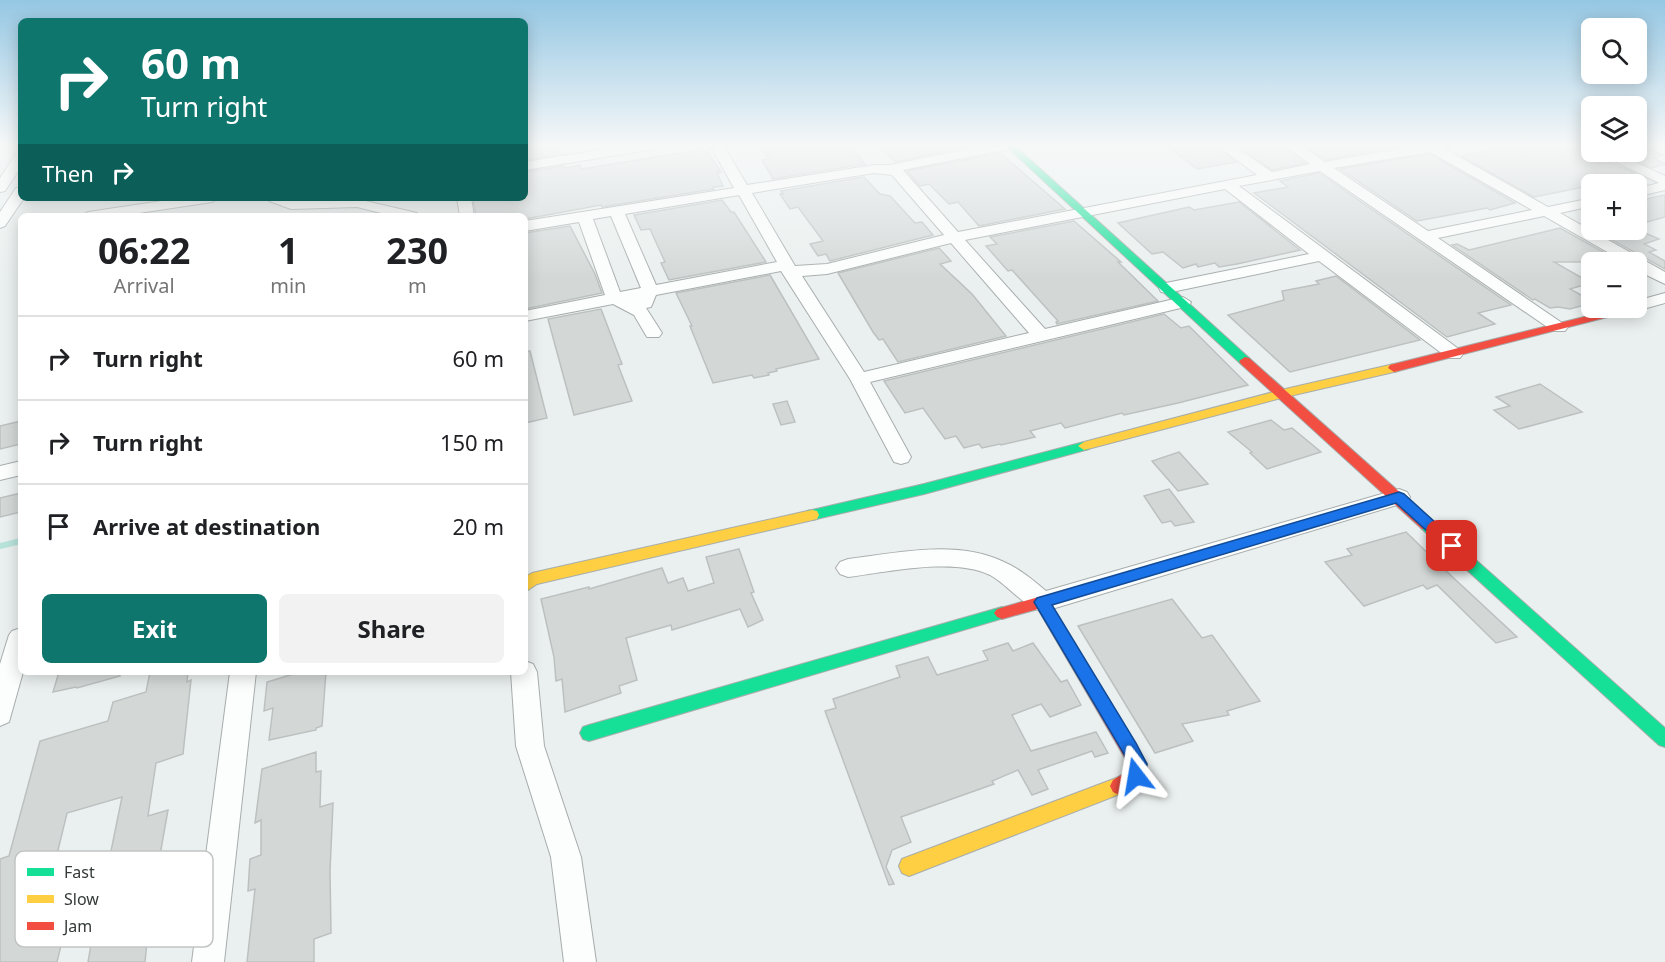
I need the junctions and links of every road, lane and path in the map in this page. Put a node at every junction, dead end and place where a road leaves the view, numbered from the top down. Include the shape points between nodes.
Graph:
1 (744, 190) joint
2 (913, 190) edge
3 (1058, 190) edge
4 (1209, 190) edge
5 (1235, 190) edge
6 (1358, 190) edge
7 (1510, 190) edge
8 (18, 196) edge
9 (191, 201) edge
10 (281, 201) edge
11 (1581, 204) edge
12 (616, 210) junction
13 (1546, 212) junction
14 (109, 213) edge
15 (399, 213) edge
16 (1083, 213) junction
17 (584, 215) junction
18 (0, 223) edge
19 (18, 225) edge
20 (528, 225) edge
21 (0, 228) edge
22 (1426, 236) junction
23 (955, 237) junction
24 (1617, 252) edge
25 (1322, 256) junction
26 (787, 267) junction
27 (1647, 269) edge
28 (1665, 279) edge
29 (1167, 288) junction
30 (651, 290) junction
31 (614, 298) junction
32 (1665, 298) edge
33 (1183, 302) junction
34 (1647, 303) edge
35 (641, 312) junction
36 (528, 315) edge
37 (1593, 318) edge
38 (1559, 327) junction
39 (653, 333) dead end
40 (1041, 336) junction
41 (1454, 354) junction
42 (859, 379) junction
43 (1281, 394) junction
44 (901, 457) dead end
45 (18, 469) edge
46 (0, 473) edge
47 (1399, 497) junction
48 (848, 568) dead end
49 (528, 583) edge
50 (1042, 602) junction
51 (18, 642) edge
52 (243, 675) edge
53 (524, 675) edge
54 (0, 714) edge
55 (589, 733) dead end
56 (1665, 739) edge
57 (909, 866) dead end
58 (213, 921) edge
59 (210, 947) edge
60 (208, 962) edge
61 (580, 962) edge

1 - 12 street
1 - 26 street
2 - 23 street
3 - 16 street
4 - 16 street
5 - 25 street
6 - 22 street
7 - 13 street
8 - 18 street
9 - 14 street
10 - 15 street via 291,205 357,203
11 - 13 street
12 - 17 street
12 - 30 street
13 - 22 street
13 - 24 street
16 - 23 street
16 - 29 street
17 - 20 street
17 - 31 street
19 - 21 street
22 - 38 street
23 - 26 street via 827,269 804,272
23 - 40 street
25 - 29 street
25 - 41 street
26 - 30 street
26 - 42 street
27 - 28 street
29 - 33 street
30 - 31 street
30 - 35 street
31 - 35 street
31 - 36 street
32 - 34 street
33 - 40 street
33 - 43 street
35 - 39 street
37 - 38 street
38 - 41 street
40 - 42 street
41 - 43 street
42 - 44 street
43 - 47 street
43 - 49 street via 924,489
45 - 46 street
47 - 50 street
47 - 56 street
48 - 50 street via 940,558 988,564 1012,577
50 - 55 street
50 - 57 street via 1130,749 1138,764 1136,776 1125,784
51 - 54 street
52 - 58 street
53 - 61 street via 530,746 566,857
59 - 60 street

